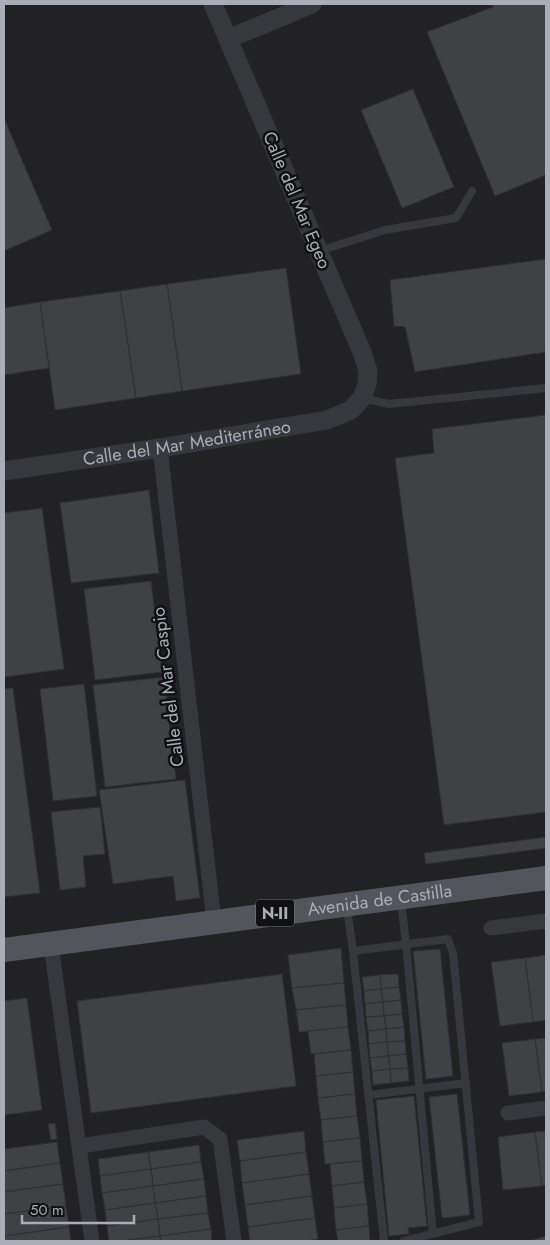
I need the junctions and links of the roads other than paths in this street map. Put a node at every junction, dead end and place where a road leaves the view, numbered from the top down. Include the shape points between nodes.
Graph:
1 (213, 4) edge
2 (312, 4) edge
3 (228, 39) junction
4 (472, 191) dead end
5 (319, 251) junction
6 (546, 388) edge
7 (362, 398) junction
8 (160, 448) junction
9 (4, 471) edge
10 (546, 878) edge
11 (400, 896) junction
12 (346, 904) junction
13 (214, 921) junction
14 (546, 921) edge
15 (491, 928) dead end
16 (406, 944) junction
17 (51, 945) junction
18 (4, 950) edge
19 (353, 951) junction
20 (466, 1083) junction
21 (419, 1089) junction
22 (368, 1095) junction
23 (546, 1108) edge
24 (508, 1113) dead end
25 (80, 1146) junction
26 (433, 1234) junction
27 (92, 1241) edge
28 (234, 1241) edge
29 (384, 1241) edge
30 (404, 1241) edge

1 - 3 street, Calle del Mar Egeo
2 - 3 street
3 - 5 street, Calle del Mar Egeo
4 - 5 lane via 456,218 386,230
5 - 7 street, Calle del Mar Egeo via 368,371
6 - 7 lane via 390,404
7 - 8 street, Calle del Mar Mediterráneo via 351,410 327,420
8 - 9 street, Calle del Mar Mediterráneo
8 - 13 street, Calle del Mar Caspio
10 - 11 main road, Avenida de Castilla / N-II
11 - 12 main road, Avenida de Castilla / N-II
11 - 16 lane
12 - 13 main road, Avenida de Castilla / N-II
12 - 19 lane
13 - 17 main road, Avenida de Castilla / N-II
14 - 15 street
16 - 19 lane
16 - 20 lane via 448,940 453,953
16 - 21 lane
17 - 18 main road, Avenida de Castilla / N-II
17 - 25 street
19 - 22 lane
20 - 21 lane
20 - 26 lane via 479,1222
21 - 22 lane
21 - 26 lane
22 - 29 lane
23 - 24 street
25 - 27 street
25 - 28 street via 204,1127 220,1139
26 - 30 lane

